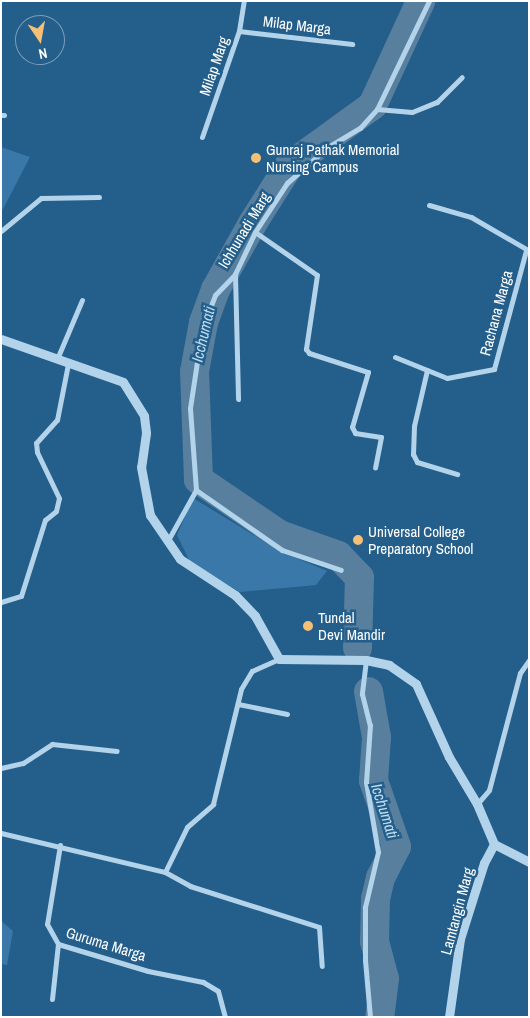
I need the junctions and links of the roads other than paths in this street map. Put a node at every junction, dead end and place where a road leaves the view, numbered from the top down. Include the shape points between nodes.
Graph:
1 (244, 1) edge
2 (429, 1) edge
3 (239, 31) junction
4 (352, 44) dead end
5 (462, 77) dead end
6 (377, 109) junction
7 (202, 137) dead end
8 (99, 198) dead end
9 (429, 205) dead end
10 (1, 231) edge
11 (255, 232) junction
12 (527, 250) edge
13 (235, 274) junction
14 (82, 300) dead end
15 (1, 338) edge
16 (395, 357) dead end
17 (56, 360) junction
18 (68, 364) junction
19 (428, 370) junction
20 (238, 399) dead end
21 (375, 466) dead end
22 (457, 474) dead end
23 (196, 490) junction
24 (166, 543) junction
25 (341, 570) dead end
26 (1, 602) edge
27 (279, 659) junction
28 (366, 660) junction
29 (529, 660) edge
30 (238, 704) junction
31 (287, 714) dead end
32 (117, 751) dead end
33 (1, 768) edge
34 (477, 804) junction
35 (1, 833) edge
36 (494, 844) junction
37 (60, 845) junction
38 (529, 862) edge
39 (165, 872) junction
40 (58, 944) junction
41 (322, 966) dead end
42 (52, 1000) dead end
43 (225, 1017) edge
44 (370, 1017) edge
45 (449, 1017) edge

1 - 3 street, Milap Marg
2 - 6 street, Ichhunadi Marg
3 - 4 street, Milap Marga
3 - 7 street, Milap Marg
5 - 6 street via 437,102 412,112
6 - 11 street, Ichhunadi Marg via 360,128 328,147 287,183
8 - 10 street via 41,198
9 - 12 street via 471,217
11 - 13 street, Ichhunadi Marg
11 - 21 street via 317,275 306,349 309,353 368,372 352,427 354,433 381,437
12 - 19 street, Rachana Marga via 494,368 448,378
13 - 20 street
13 - 23 street, Ichhunadi Marg via 215,295 202,329 190,408
14 - 17 street
15 - 17 street
16 - 19 street, Rachana Marga
17 - 18 street
18 - 24 street via 123,382 137,400 146,433 141,466 150,515
18 - 26 street via 57,420 36,443 36,452 59,498 56,511 45,520 20,596
19 - 22 street via 414,426 413,454 417,462
23 - 24 street
23 - 25 street via 282,550
24 - 27 street via 180,560 235,595 255,616
27 - 28 street
27 - 30 street via 252,671 241,689
28 - 34 street via 389,665 416,684 449,757
28 - 44 street via 362,694 370,725 366,782 378,852 366,907 365,960
29 - 34 street via 520,673 489,790
30 - 31 street
30 - 39 street via 213,804 187,827
32 - 33 street via 52,744 23,763
34 - 36 street
35 - 37 street
36 - 38 street
36 - 45 street, Lamtangin Marg via 484,863 460,939
37 - 39 street
37 - 40 street, Guruma Marga via 47,924
39 - 41 street via 190,886 319,926
40 - 42 street
40 - 43 street, Guruma Marga via 148,971 203,982 218,991

